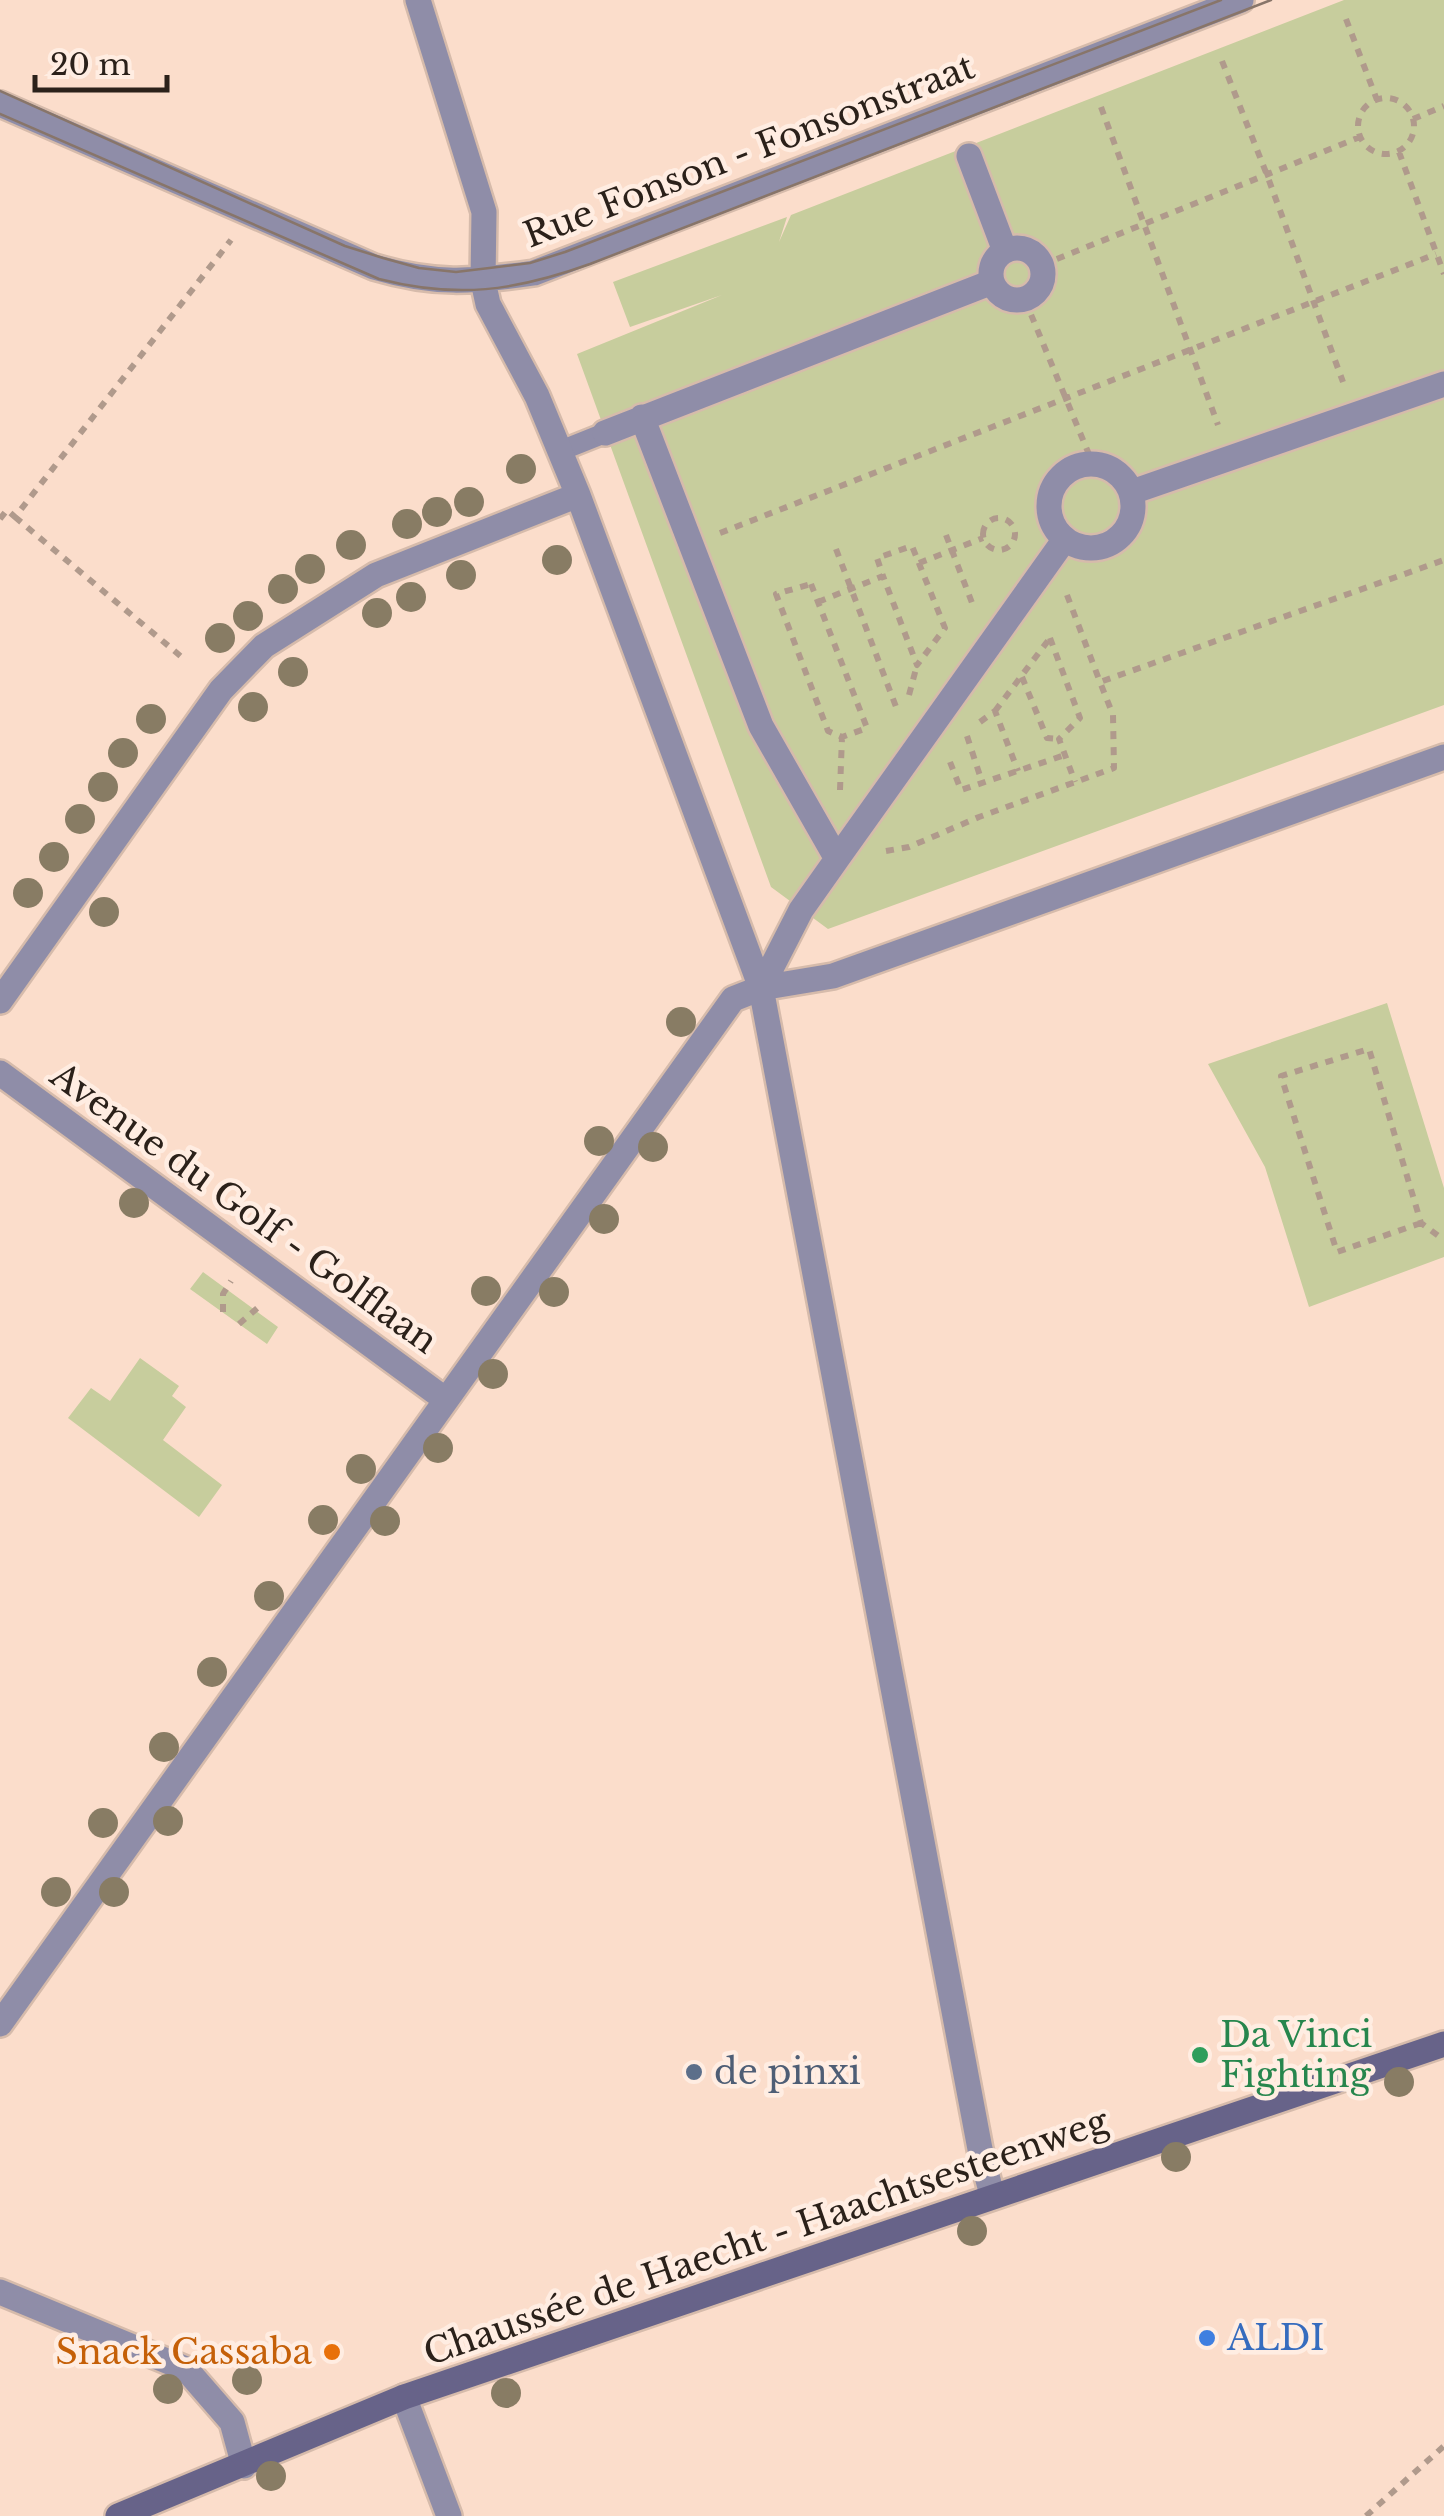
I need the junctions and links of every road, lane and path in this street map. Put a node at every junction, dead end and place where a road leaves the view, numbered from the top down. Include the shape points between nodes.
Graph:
1 (418, 0) edge
2 (1242, 0) edge
3 (1346, 20) dead end
4 (1222, 61) dead end
5 (1376, 100) junction
6 (0, 104) edge
7 (1444, 106) edge
8 (1101, 107) dead end
9 (1413, 118) junction
10 (1360, 137) junction
11 (1398, 152) junction
12 (969, 156) dead end
13 (1268, 175) junction
14 (250, 214) junction
15 (1144, 222) junction
16 (1005, 251) junction
17 (1436, 254) junction
18 (1042, 265) junction
19 (1444, 274) edge
20 (484, 280) junction
21 (992, 282) junction
22 (1025, 300) junction
23 (1313, 302) junction
24 (1190, 350) junction
25 (1444, 384) edge
26 (1066, 399) junction
27 (1356, 415) junction
28 (642, 417) junction
29 (606, 433) joint
30 (560, 450) junction
31 (1230, 459) junction
32 (1093, 464) junction
33 (1132, 492) junction
34 (578, 495) junction
35 (15, 517) junction
36 (0, 519) edge
37 (946, 535) dead end
38 (984, 538) junction
39 (1065, 539) junction
40 (693, 543) junction
41 (836, 549) dead end
42 (952, 551) junction
43 (1444, 560) edge
44 (919, 564) junction
45 (883, 576) junction
46 (852, 588) junction
47 (818, 602) junction
48 (994, 639) junction
49 (184, 659) dead end
50 (1022, 676) junction
51 (1100, 682) junction
52 (996, 711) junction
53 (1059, 739) junction
54 (918, 744) junction
55 (1064, 755) junction
56 (1444, 757) edge
57 (1018, 771) junction
58 (982, 782) junction
59 (1075, 782) junction
60 (837, 858) junction
61 (761, 988) junction
62 (0, 1002) edge
63 (0, 1073) edge
64 (1421, 1223) junction
65 (1444, 1240) edge
66 (232, 1280) dead end
67 (262, 1303) dead end
68 (223, 1312) dead end
69 (239, 1324) dead end
70 (446, 1400) junction
71 (0, 2024) edge
72 (1444, 2044) edge
73 (992, 2195) junction
74 (0, 2292) edge
75 (404, 2398) junction
76 (1444, 2446) edge
77 (244, 2466) junction
78 (118, 2516) edge
79 (449, 2516) edge
80 (1366, 2516) edge

1 - 20 street via 484,212
2 - 20 street, Rue Fonson - Fonsonstraat via 534,274
3 - 5 path
4 - 13 path
5 - 9 path via 1399,101
5 - 10 path via 1364,108
6 - 14 street, Rue Fonson - Fonsonstraat
7 - 9 path
8 - 15 path
9 - 11 path via 1409,144
10 - 11 path via 1376,152
10 - 13 path
11 - 17 path
12 - 16 street
13 - 15 path
13 - 23 path
14 - 20 street, Rue Fonson - Fonsonstraat via 374,268 443,282
14 - 35 path
15 - 18 path
15 - 24 path
16 - 18 street via 1020,248
16 - 21 street via 991,270
17 - 19 path
17 - 23 path
18 - 22 street via 1037,292
20 - 30 street via 488,304
21 - 22 street via 1000,294
21 - 28 street
22 - 26 path
23 - 24 path
23 - 27 path
24 - 26 path
24 - 31 path
25 - 27 street
26 - 32 path
26 - 40 path
27 - 31 street
28 - 29 street
28 - 40 street
29 - 30 lane
30 - 34 street
31 - 33 street
32 - 33 street via 1113,470
32 - 39 street via 1066,472 1050,496 1053,526
33 - 39 street via 1132,519 1114,542 1086,549
34 - 61 street
34 - 62 street via 376,575 264,646 221,690
35 - 36 path via 6,510
35 - 49 path
37 - 42 path
38 - 38 path via 993,519 1013,527 1004,549
38 - 42 path
39 - 48 street
39 - 51 path via 1058,570
40 - 60 street via 761,726
41 - 46 path
42 - 44 path
42 - 48 path via 983,631
43 - 51 path
44 - 45 path via 912,546 877,558
44 - 45 path via 946,628 916,665
45 - 46 path
46 - 47 path
46 - 54 path via 908,736
47 - 47 path via 866,728 842,737 828,731 776,594 811,584
48 - 54 street
50 - 52 path
50 - 53 path via 1048,738
50 - 53 path via 1050,638 1080,718
51 - 59 path via 1113,715 1114,768
52 - 57 path
52 - 58 path via 965,732
53 - 55 path
54 - 58 path via 946,754 961,790
54 - 60 street
55 - 57 path
55 - 59 path
56 - 61 street via 833,976
57 - 58 path
59 - 60 path via 909,847
60 - 61 street
61 - 70 street via 733,999
61 - 73 street
63 - 70 street, Avenue du Golf - Golflaan
64 - 64 path via 1369,1050 1281,1076 1336,1252
64 - 65 path
66 - 68 path
67 - 69 path
70 - 71 street
72 - 73 street, Chaussée de Haecht - Haachtsesteenweg
73 - 75 street, Chaussée de Haecht - Haachtsesteenweg
74 - 77 street via 186,2369 232,2422
75 - 77 street, Chaussée de Haecht - Haachtsesteenweg
75 - 79 street
76 - 80 path
77 - 78 street, Chaussée de Haecht - Haachtsesteenweg

